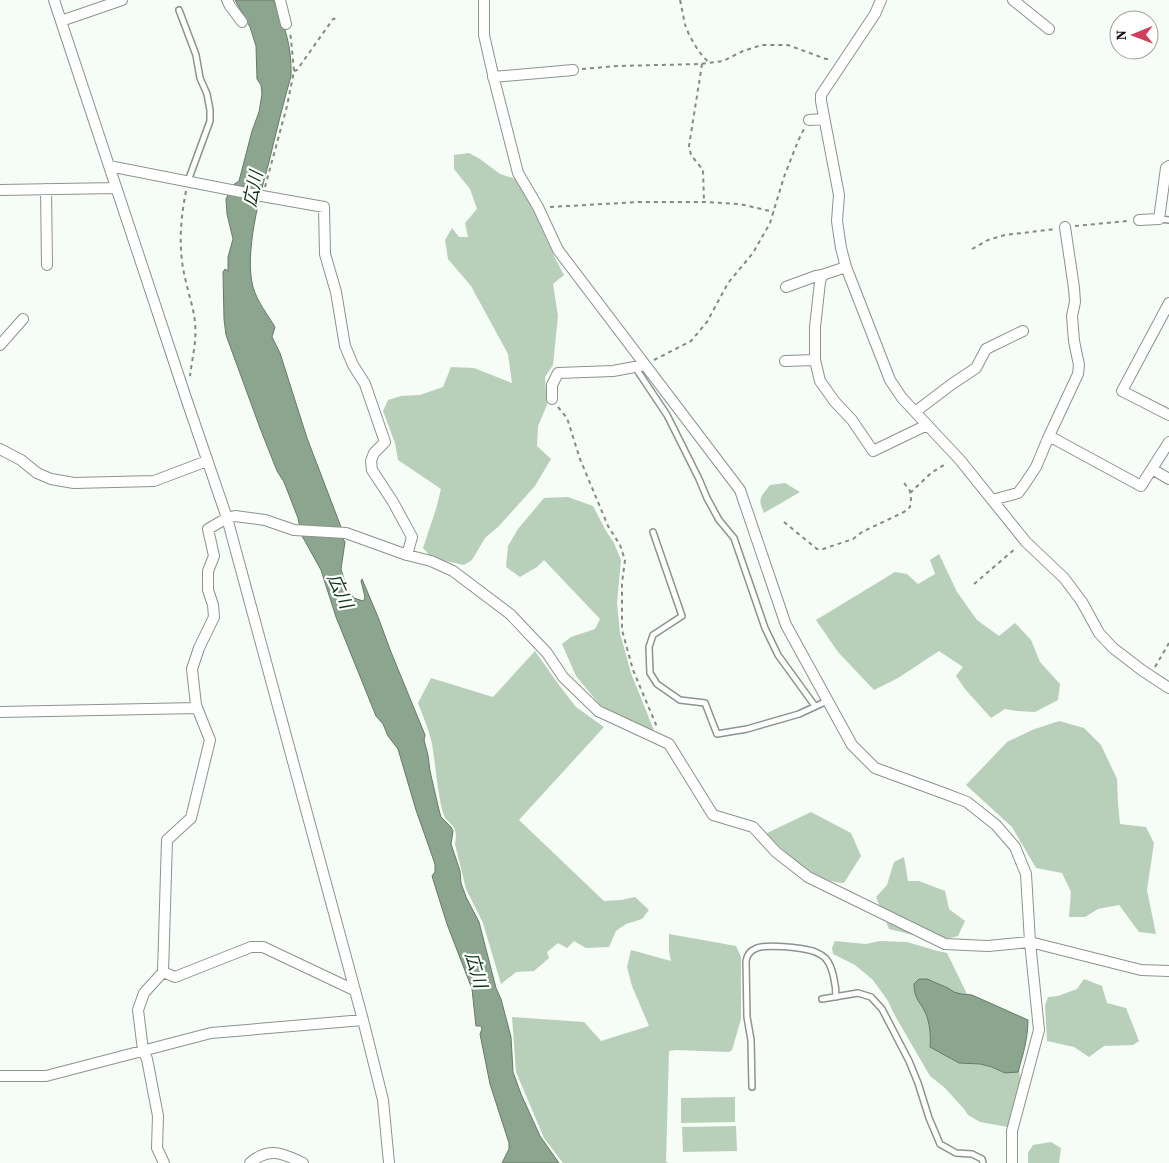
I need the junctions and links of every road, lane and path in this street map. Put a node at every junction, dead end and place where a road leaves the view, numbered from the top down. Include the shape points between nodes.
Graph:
1 (54, 0) edge
2 (122, 0) edge
3 (228, 0) edge
4 (280, 0) edge
5 (484, 0) edge
6 (680, 0) edge
7 (880, 0) edge
8 (1018, 1) edge
9 (179, 10) dead end
10 (336, 18) dead end
11 (61, 21) junction
12 (242, 22) dead end
13 (286, 24) joint
14 (1050, 28) dead end
15 (834, 59) dead end
16 (709, 63) junction
17 (702, 64) junction
18 (572, 70) joint
19 (294, 71) junction
20 (493, 77) junction
21 (824, 119) junction
22 (809, 120) joint
23 (109, 166) junction
24 (1169, 166) edge
25 (188, 181) junction
26 (116, 188) junction
27 (46, 189) junction
28 (0, 190) edge
29 (262, 196) junction
30 (704, 202) junction
31 (538, 207) junction
32 (774, 212) junction
33 (1139, 220) dead end
34 (1164, 220) edge
35 (1065, 227) dead end
36 (47, 265) dead end
37 (846, 267) junction
38 (822, 275) junction
39 (786, 288) dead end
40 (1169, 303) edge
41 (23, 319) dead end
42 (1024, 331) dead end
43 (0, 345) edge
44 (815, 360) junction
45 (785, 361) dead end
46 (640, 366) junction
47 (189, 382) dead end
48 (552, 399) joint
49 (915, 412) junction
50 (1169, 415) edge
51 (927, 426) junction
52 (1048, 436) junction
53 (1169, 442) edge
54 (0, 449) edge
55 (956, 457) junction
56 (206, 461) junction
57 (1152, 469) junction
58 (1169, 479) edge
59 (902, 480) dead end
60 (910, 492) junction
61 (992, 500) junction
62 (227, 518) junction
63 (784, 522) dead end
64 (653, 532) dead end
65 (1025, 540) junction
66 (407, 555) junction
67 (974, 584) dead end
68 (1169, 643) edge
69 (1150, 675) junction
70 (1169, 688) edge
71 (828, 701) junction
72 (815, 706) junction
73 (197, 708) junction
74 (0, 712) edge
75 (662, 740) junction
76 (1030, 942) junction
77 (1169, 971) edge
78 (163, 972) junction
79 (354, 990) junction
80 (836, 997) junction
81 (822, 999) dead end
82 (363, 1020) junction
83 (143, 1050) junction
84 (0, 1076) edge
85 (752, 1087) dead end
86 (164, 1163) edge
87 (250, 1163) edge
88 (303, 1163) edge
89 (389, 1163) edge
90 (983, 1163) edge
91 (1012, 1163) edge

1 - 11 street
2 - 11 street
3 - 12 street
4 - 13 street
5 - 20 street via 484,35
6 - 16 path via 686,29
7 - 21 street via 875,14 821,94
8 - 14 street
9 - 25 lane via 196,55 210,110 210,121
10 - 19 path
11 - 23 street
13 - 19 path via 292,39
15 - 16 path via 788,45 762,45 743,50 724,61
16 - 17 path
17 - 18 path
17 - 30 path via 689,146 691,155 703,170
18 - 20 street
19 - 29 path
20 - 31 street via 518,173
21 - 22 street
21 - 37 street via 839,195 837,221
22 - 32 path via 784,177
23 - 25 street
23 - 26 street
24 - 34 street via 1166,168
25 - 29 street
25 - 47 path via 180,234 196,332
26 - 27 street
26 - 56 street
27 - 28 street
27 - 36 street
29 - 66 street via 324,207 325,254 336,292 345,346 365,384 384,442 374,453 372,470 412,537
30 - 31 path
30 - 32 path via 740,204
31 - 46 street via 558,250
32 - 46 path via 754,253 728,283 707,322 691,341
33 - 34 street
35 - 52 street via 1074,288 1072,316 1079,365 1078,374
37 - 38 street
37 - 49 street via 890,380
38 - 39 street
38 - 44 street via 815,327
40 - 50 street via 1122,390
41 - 43 street
42 - 49 street via 986,349 976,368
44 - 45 street
44 - 51 street via 820,381 873,451
46 - 48 street via 614,372 558,373 552,385
46 - 71 street via 740,490 786,625
46 - 72 lane via 719,520 734,538 765,628 778,655
48 - 75 path via 567,418 604,518 620,544 625,560 622,630 633,670
49 - 51 street
51 - 55 street
52 - 57 street via 1141,486
52 - 61 street via 1036,468 1018,493
53 - 57 street
54 - 56 street via 37,473 51,479 74,482 154,482
55 - 60 path
55 - 61 street
56 - 62 street
57 - 58 street
59 - 60 path
60 - 63 path via 910,507 904,512 853,539 823,549 817,549
61 - 65 street
62 - 66 street via 265,520 294,530 346,534
62 - 73 street via 208,528 214,556 208,571 208,590 214,617 192,668
62 - 79 street
64 - 72 lane via 682,616 653,635 649,647 650,673 657,684 680,700 705,703 717,734 747,729
65 - 67 path
65 - 69 street via 1064,578 1099,633 1113,648
66 - 75 street via 453,571 510,614 598,711
68 - 69 path
69 - 70 street
71 - 72 lane
71 - 76 street via 852,745 875,768 967,802 996,825 1014,847 1026,874
73 - 74 street
73 - 78 street via 210,740 192,818 167,840
75 - 76 street via 669,744 713,815 753,827 776,852 808,877 945,944 988,946
76 - 77 street via 1141,970
76 - 91 street via 1039,1030 1012,1131
78 - 79 street via 175,977 251,948 263,947
78 - 83 street via 144,993 138,1010
79 - 82 street
80 - 81 lane
80 - 85 lane via 828,961 812,950 760,946 747,956
80 - 90 lane via 858,993 871,997 882,1009 909,1061 940,1144 956,1153 972,1154
82 - 83 street via 211,1032
82 - 89 street via 383,1100
83 - 84 street via 46,1076
83 - 86 street via 158,1116 157,1148
87 - 88 street via 272,1152

